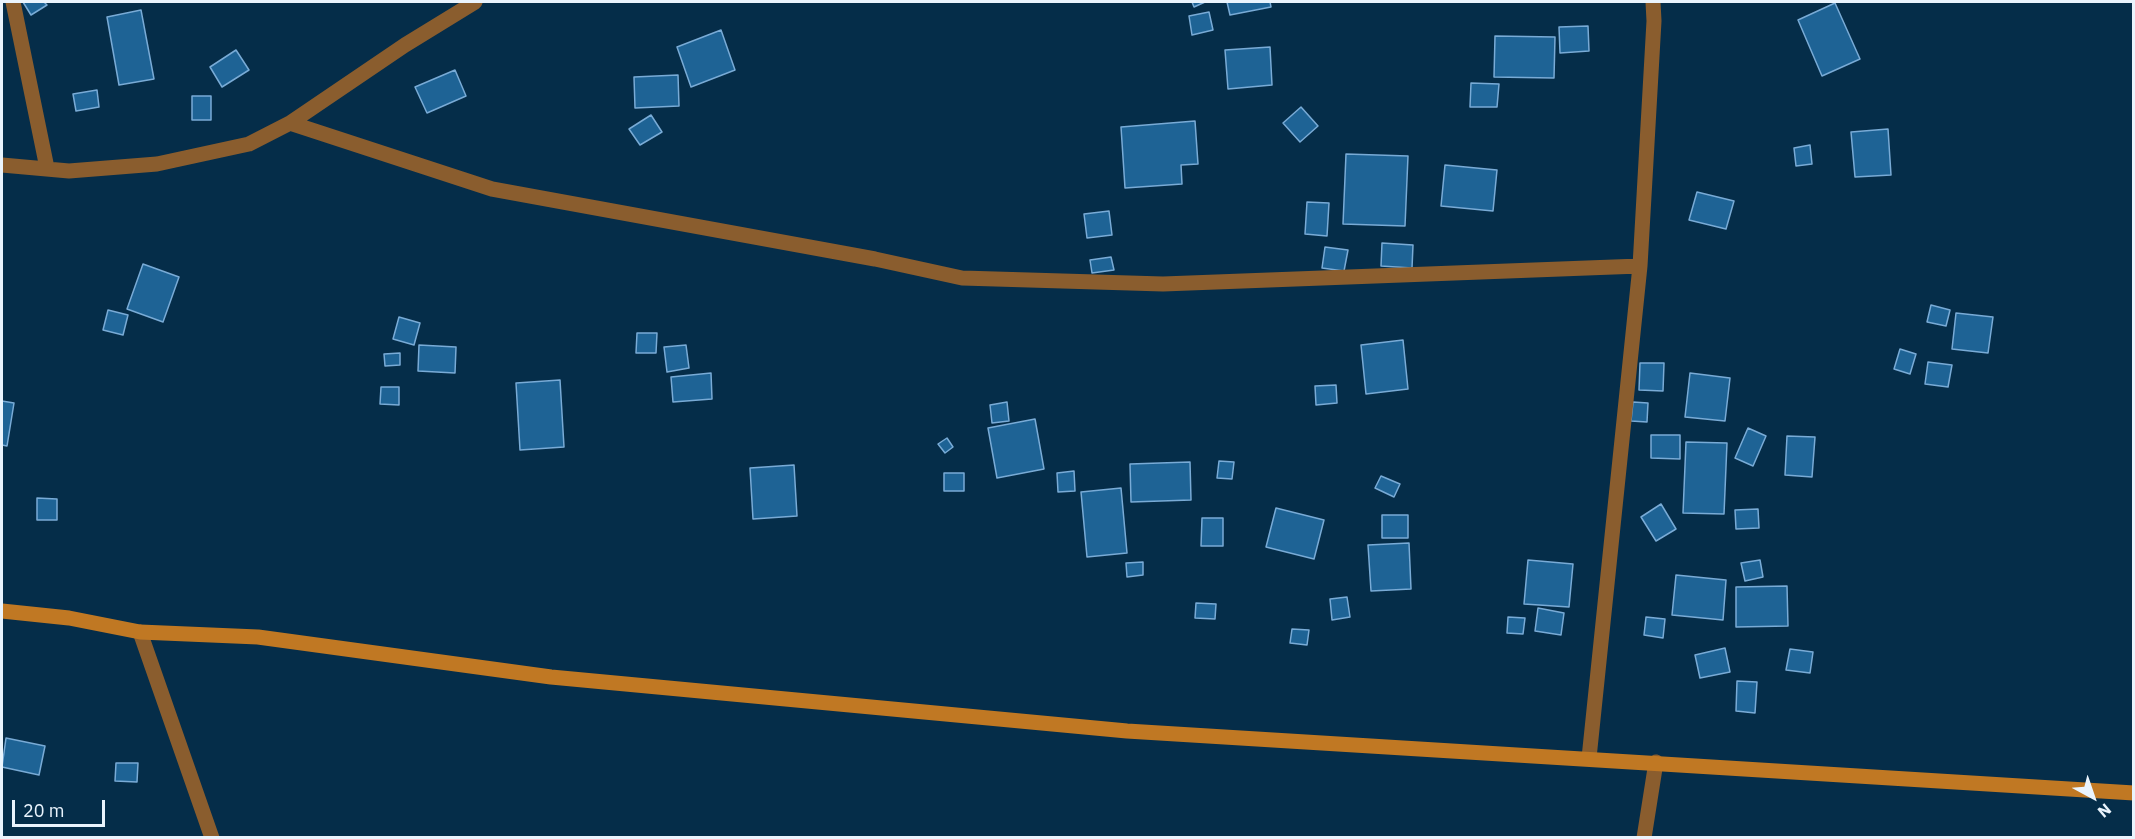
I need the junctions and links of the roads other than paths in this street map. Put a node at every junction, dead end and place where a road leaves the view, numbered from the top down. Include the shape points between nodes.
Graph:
1 (13, 2) edge
2 (475, 2) edge
3 (1653, 2) edge
4 (290, 123) junction
5 (2, 165) edge
6 (47, 168) junction
7 (1641, 266) junction
8 (2, 611) edge
9 (140, 632) junction
10 (1589, 758) junction
11 (1656, 762) junction
12 (2133, 793) edge
13 (212, 837) edge
14 (1644, 837) edge

1 - 6 street
2 - 4 street
3 - 7 street
4 - 6 street via 249,144 157,164 69,171
4 - 7 street via 492,189 962,278 1163,284
5 - 6 street
7 - 10 street
8 - 9 main road via 69,618
9 - 10 main road via 258,637 551,678 1103,729
9 - 13 street
10 - 11 main road
11 - 12 main road
11 - 14 street

